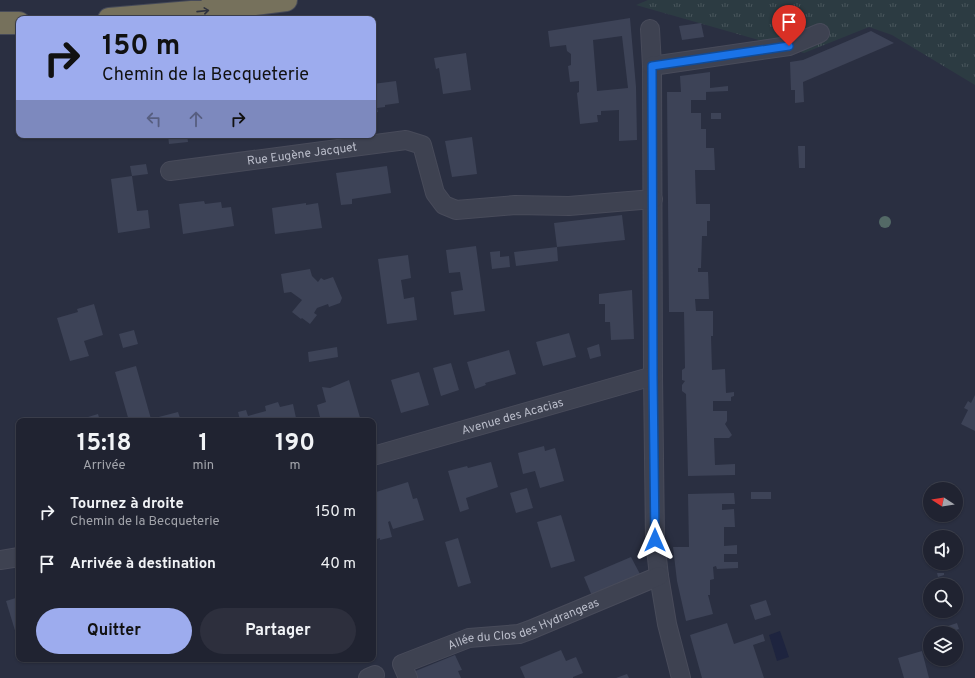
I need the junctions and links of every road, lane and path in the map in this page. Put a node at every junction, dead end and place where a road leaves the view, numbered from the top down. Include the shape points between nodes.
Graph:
1 (286, 0) edge
2 (144, 16) edge
3 (0, 23) edge
4 (16, 23) edge
5 (650, 29) dead end
6 (820, 33) dead end
7 (652, 66) junction
8 (170, 171) dead end
9 (652, 199) junction
10 (653, 376) junction
11 (376, 455) edge
12 (16, 557) edge
13 (0, 560) edge
14 (659, 576) junction
15 (408, 678) edge
16 (681, 678) edge

2 -> 1 highway
3 - 4 highway
5 - 7 street
6 - 7 street via 789,46
7 - 9 street
8 - 9 street, Rue Eugène Jacquet via 406,140 422,145 435,193 444,205 456,210 515,205 569,206
9 - 10 street
10 - 11 street, Avenue des Acacias
10 - 14 street via 655,540
12 - 13 street
14 - 15 street, Allée du Clos des Hydrangeas via 519,634 469,638 402,664
14 - 16 street via 667,624

